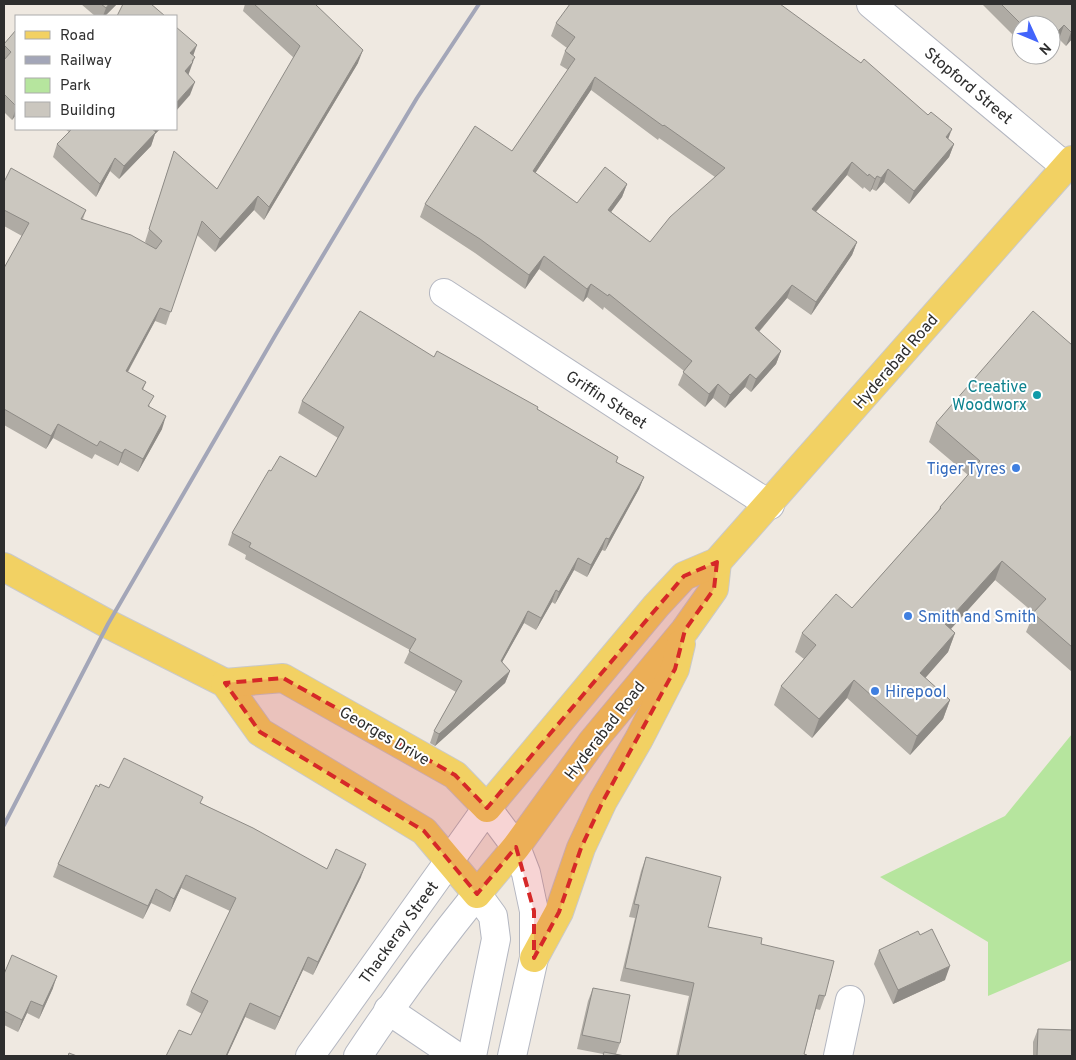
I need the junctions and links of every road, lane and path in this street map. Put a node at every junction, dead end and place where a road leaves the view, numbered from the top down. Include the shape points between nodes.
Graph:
1 (871, 4) edge
2 (1069, 163) edge
3 (444, 293) dead end
4 (770, 505) junction
5 (718, 562) junction
6 (4, 567) edge
7 (685, 630) junction
8 (225, 683) junction
9 (487, 808) junction
10 (516, 848) junction
11 (448, 861) junction
12 (477, 894) junction
13 (534, 958) junction
14 (850, 1000) dead end
15 (388, 1010) junction
16 (310, 1056) edge
17 (358, 1056) edge
18 (456, 1056) edge
19 (472, 1056) edge
20 (512, 1056) edge
21 (838, 1056) edge

1 - 2 main road, Stopford Street
2 - 4 main road, Hyderabad Road
3 - 4 main road, Griffin Street
4 - 5 main road, Hyderabad Road
5 - 7 main road, Hyderabad Road via 714,589
5 - 9 main road, Hyderabad Road via 684,576
6 - 8 main road
7 - 10 main road, Hyderabad Road via 592,742
7 - 13 main road via 675,669 603,801 581,848 559,912
8 - 9 main road, Georges Drive via 283,678 454,775
8 - 11 main road via 260,732 424,831
9 - 10 main road, Georges Drive
9 - 11 main road, Thackeray Street
10 - 12 main road, Hyderabad Road
10 - 13 main road, Georges Drive via 526,873 534,911
11 - 12 main road
11 - 16 main road, Thackeray Street
12 - 15 main road
12 - 19 main road via 493,916 496,938
13 - 20 main road, Georges Drive
14 - 21 main road
15 - 17 main road
15 - 18 main road

